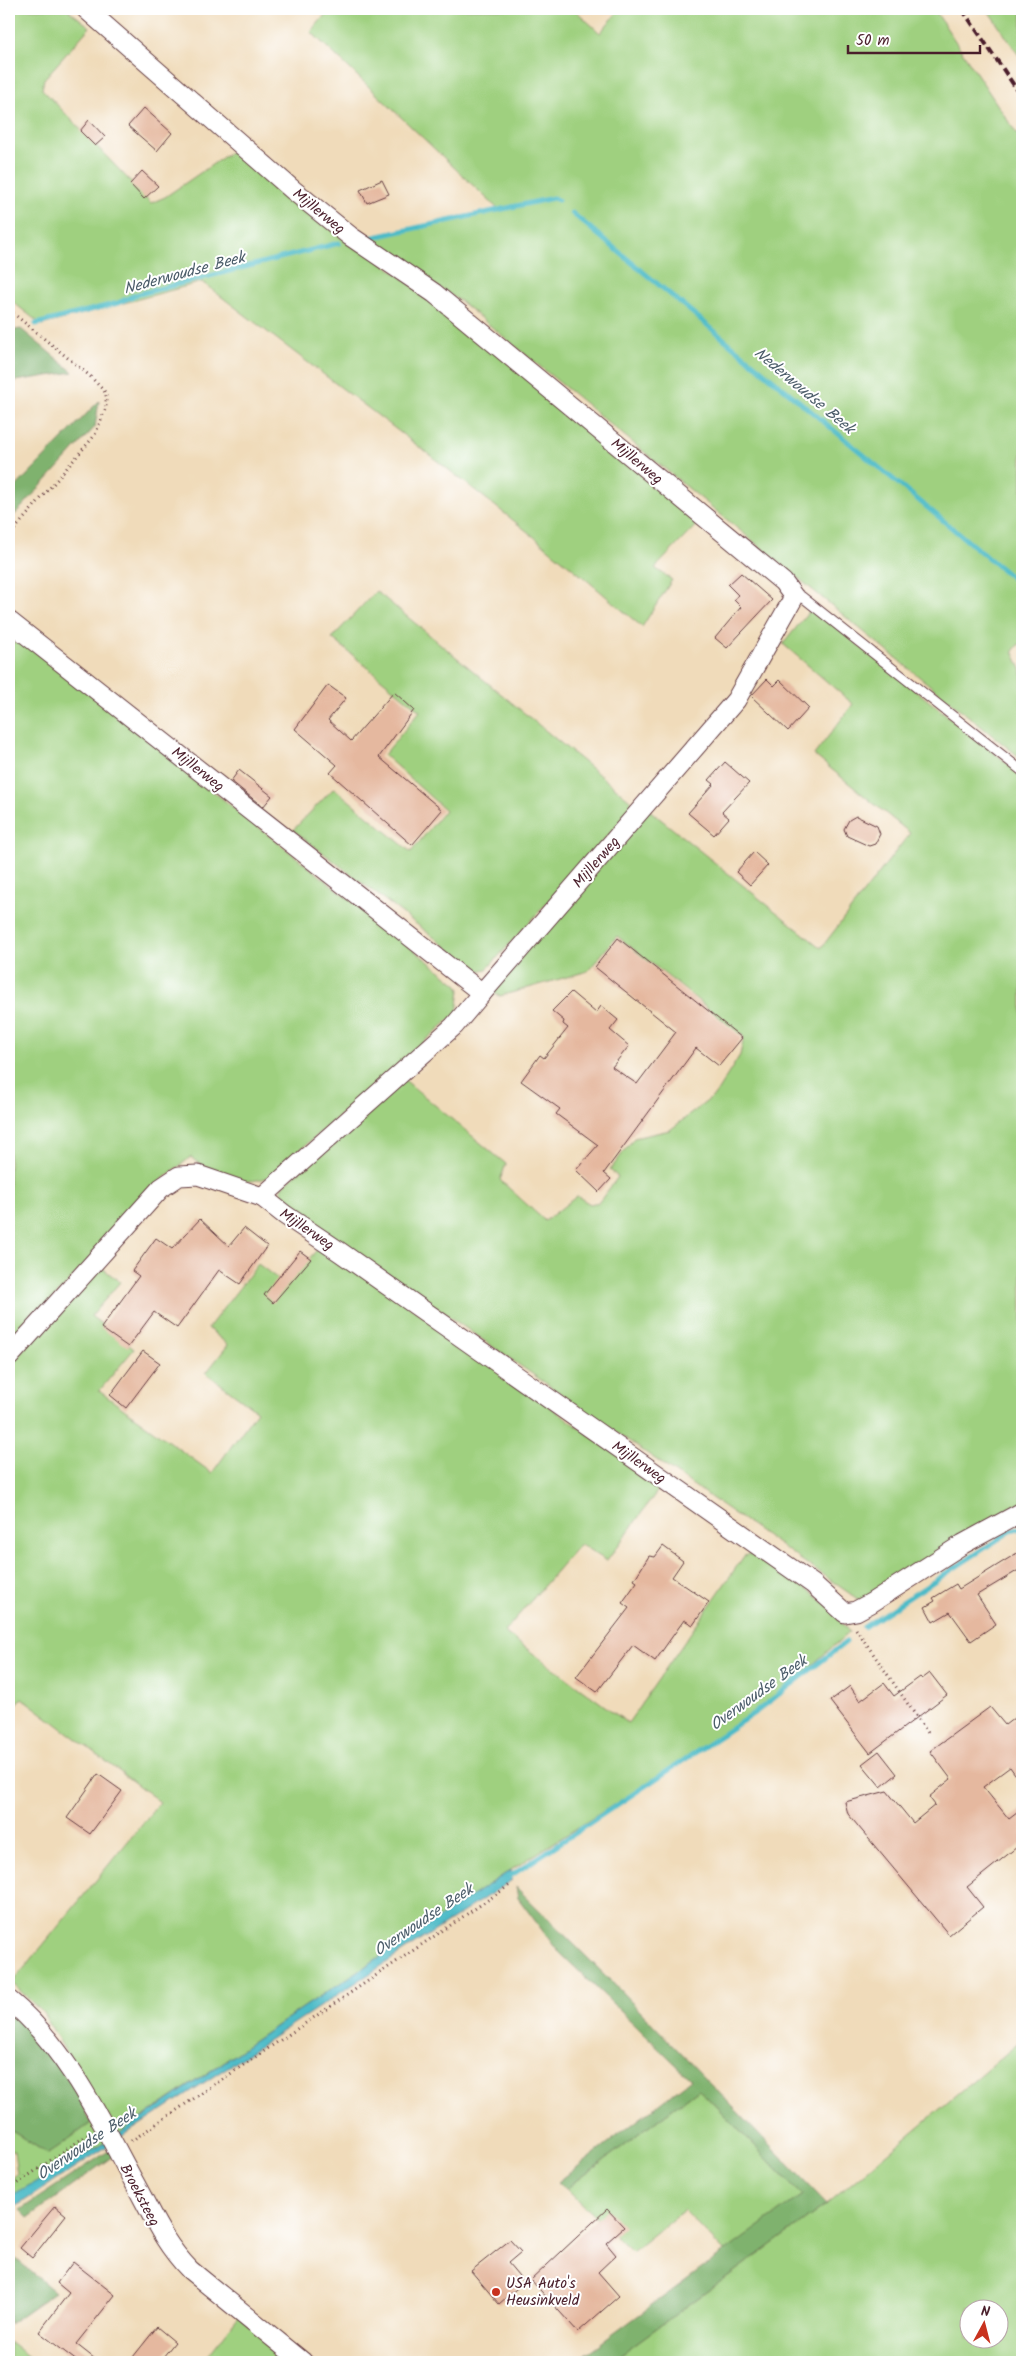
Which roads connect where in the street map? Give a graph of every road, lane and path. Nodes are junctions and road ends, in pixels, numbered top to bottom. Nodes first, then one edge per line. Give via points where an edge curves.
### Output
1 (86, 9) edge
2 (9, 310) edge
3 (9, 536) edge
4 (794, 597) junction
5 (9, 621) edge
6 (1022, 772) edge
7 (482, 993) junction
8 (262, 1197) junction
9 (9, 1357) edge
10 (1022, 1512) edge
11 (853, 1625) dead end
12 (928, 1733) dead end
13 (510, 1885) dead end
14 (9, 2000) edge
15 (109, 2139) junction
16 (9, 2189) edge
17 (304, 2362) edge

1 - 4 street, Mijllerweg via 293,190 350,236 434,293 776,576
2 - 3 path via 106,392 106,407 96,435
4 - 6 lane via 801,596
4 - 7 street, Mijllerweg via 736,700
5 - 7 street, Mijllerweg
7 - 8 street, Mijllerweg via 454,1026
8 - 9 street, Mijllerweg via 198,1175 179,1176 161,1188
8 - 10 street, Mijllerweg via 812,1584 845,1613 871,1603 963,1544
11 - 12 path
13 - 15 path
14 - 15 street, Broeksteeg via 48,2040 76,2080
15 - 16 path
15 - 17 street, Broeksteeg via 165,2242 175,2254 190,2270

